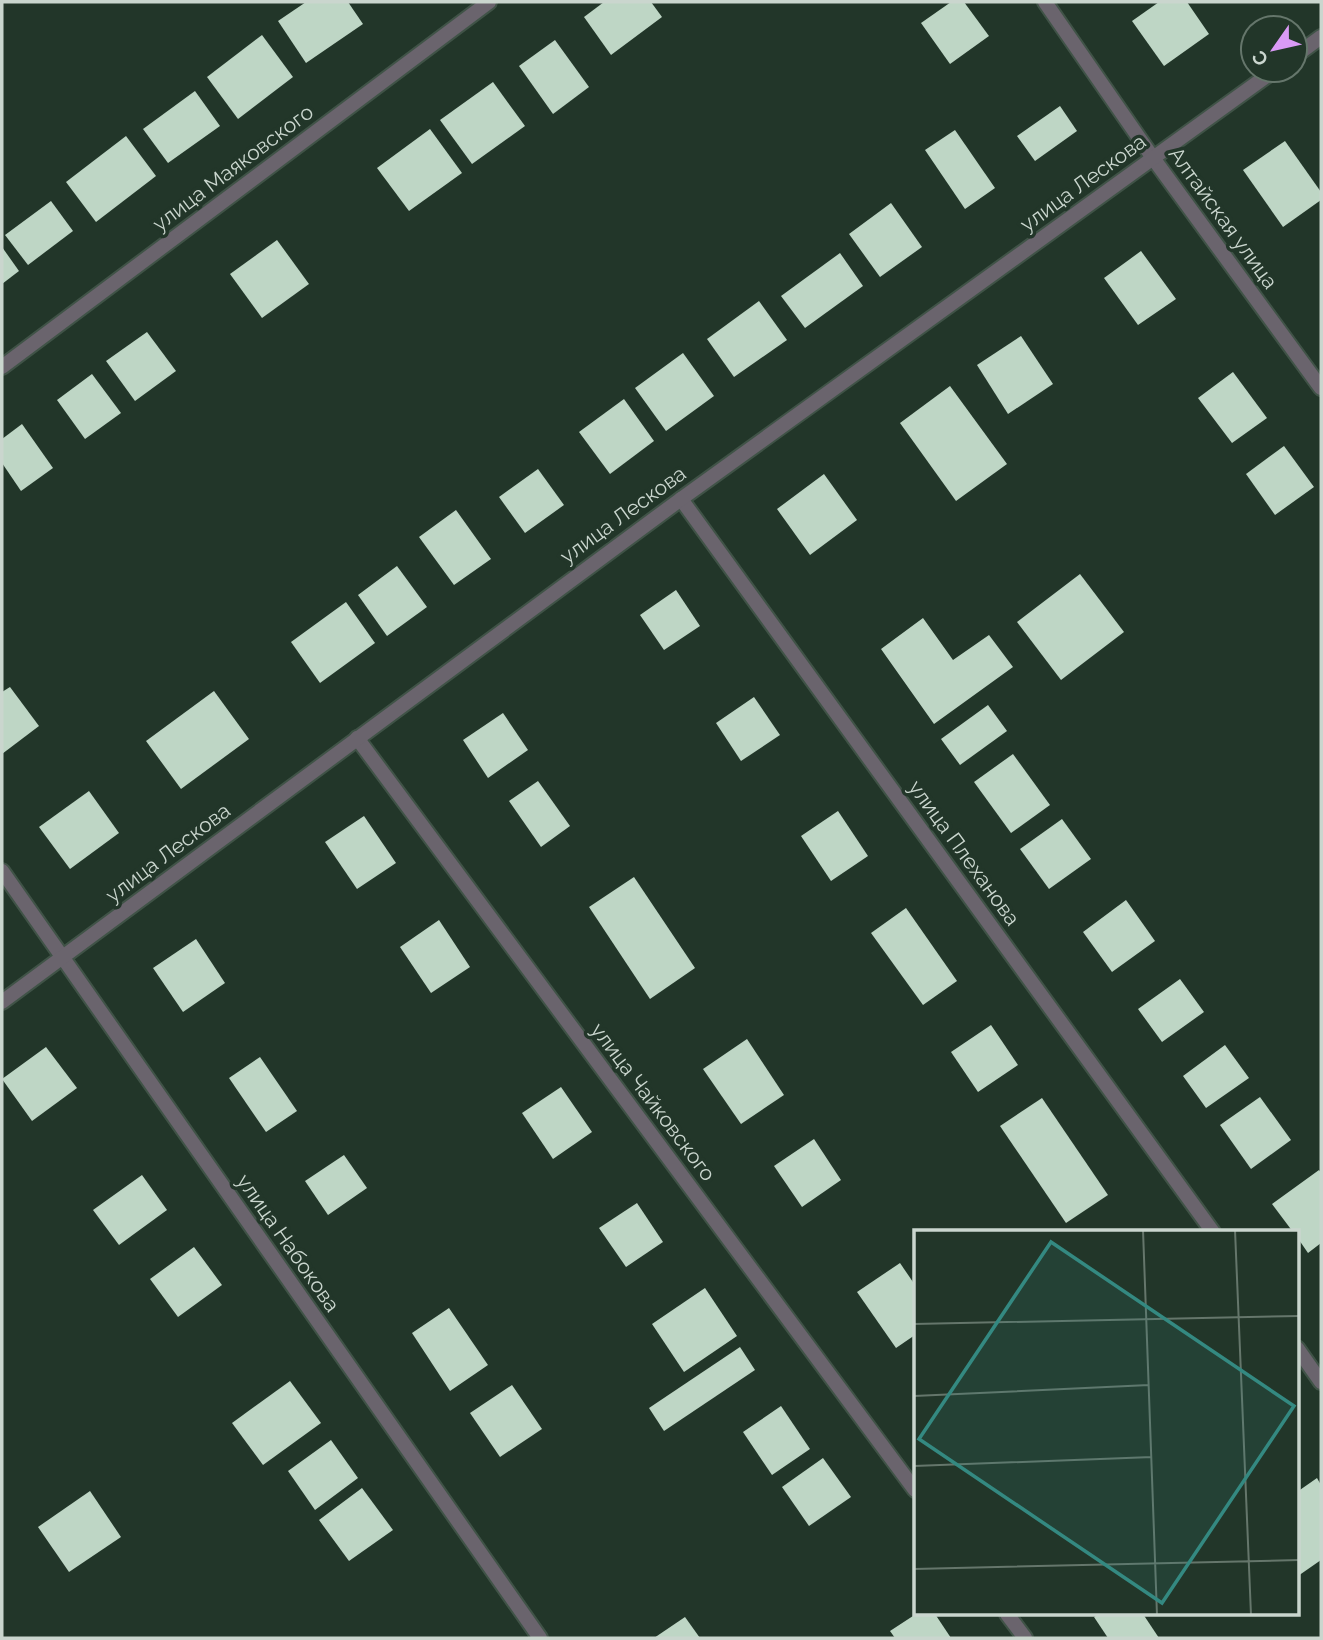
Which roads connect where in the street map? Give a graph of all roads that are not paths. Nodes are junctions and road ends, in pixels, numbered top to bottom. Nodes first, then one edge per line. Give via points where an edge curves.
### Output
1 (489, 2) edge
2 (1045, 2) edge
3 (1256, 84) edge
4 (1153, 158) junction
5 (2, 367) edge
6 (1321, 388) edge
7 (681, 499) junction
8 (356, 738) junction
9 (2, 871) edge
10 (62, 958) junction
11 (2, 1002) edge
12 (1212, 1230) edge
13 (1298, 1349) edge
14 (1321, 1382) edge
15 (914, 1489) edge
16 (1009, 1616) edge
17 (540, 1638) edge
18 (1026, 1638) edge

1 - 5 street, улица Маяковского
2 - 4 street, Алтайская улица
3 - 4 street, улица Лескова
4 - 6 street, Алтайская улица
4 - 7 street, улица Лескова
7 - 8 street, улица Лескова
7 - 12 street, улица Плеханова
8 - 10 street, улица Лескова
8 - 15 street, улица Чайковского
9 - 10 street, улица Набокова
10 - 11 street, улица Лескова
10 - 17 street, улица Набокова
13 - 14 street
16 - 18 street

